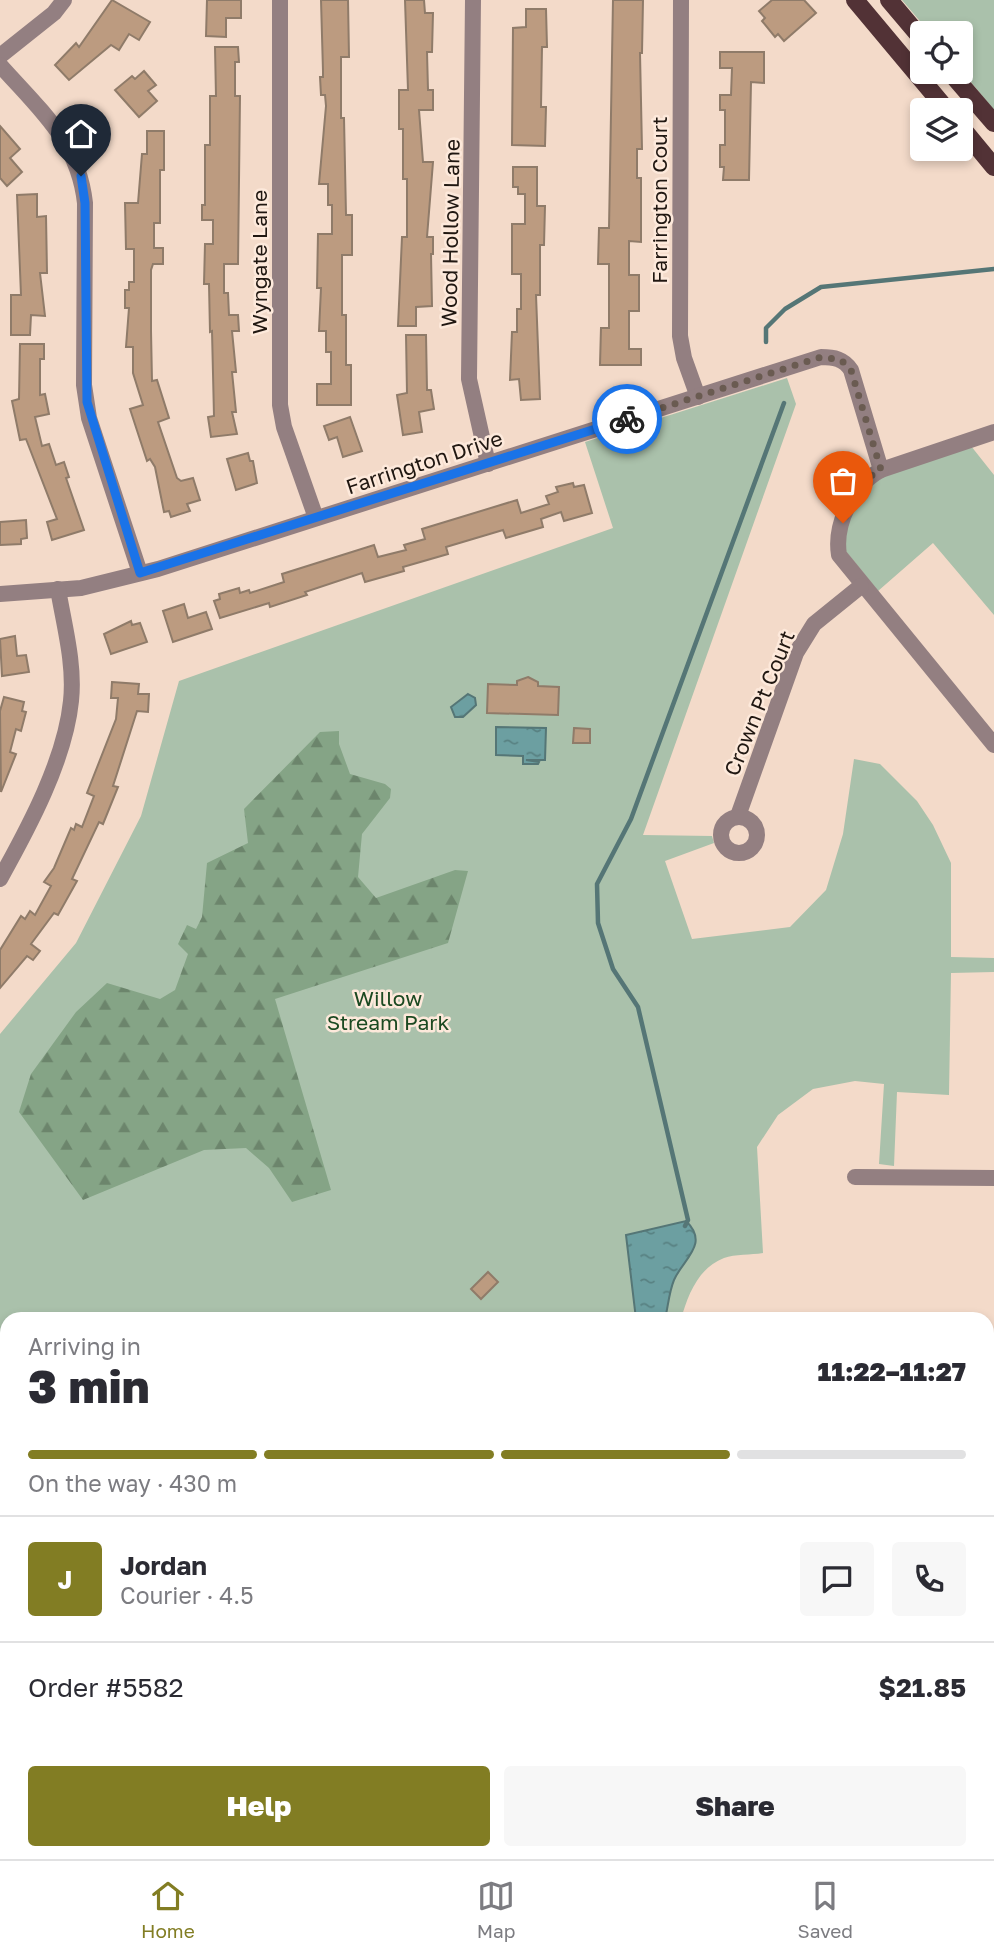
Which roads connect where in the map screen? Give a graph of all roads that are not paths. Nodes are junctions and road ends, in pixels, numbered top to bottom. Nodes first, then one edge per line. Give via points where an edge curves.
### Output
1 (64, 0) edge
2 (280, 0) edge
3 (473, 0) edge
4 (681, 0) edge
5 (855, 0) edge
6 (889, 0) edge
7 (910, 25) edge
8 (0, 56) edge
9 (0, 65) edge
10 (960, 84) edge
11 (937, 98) edge
12 (994, 123) edge
13 (973, 142) edge
14 (994, 167) edge
15 (698, 397) junction
16 (994, 432) edge
17 (488, 464) junction
18 (881, 470) junction
19 (316, 519) junction
20 (140, 573) junction
21 (861, 586) junction
22 (58, 589) junction
23 (0, 594) edge
24 (994, 745) edge
25 (737, 816) dead end
26 (0, 879) edge
27 (855, 1177) dead end
28 (994, 1178) edge

1 - 8 street
2 - 19 street, Wyngate Lane via 280,405
3 - 17 street, Wood Hollow Lane via 469,379
4 - 15 street, Farrington Court via 680,336
5 - 11 main road
6 - 7 main road
9 - 20 street via 64,137 81,176 89,418
10 - 12 main road
13 - 14 main road
15 - 17 street, Farrington Drive
15 - 18 street, Farrington Drive via 821,357 841,360 851,370
16 - 18 street
17 - 19 street, Farrington Drive
18 - 21 street via 864,479 854,494 837,540 839,555
19 - 20 street, Farrington Drive
20 - 22 street, Farrington Drive
21 - 24 street
21 - 25 street, Crown Pt Court via 814,624 796,653
22 - 23 street, Farrington Drive
22 - 26 street via 71,669 65,734 33,818
27 - 28 street

